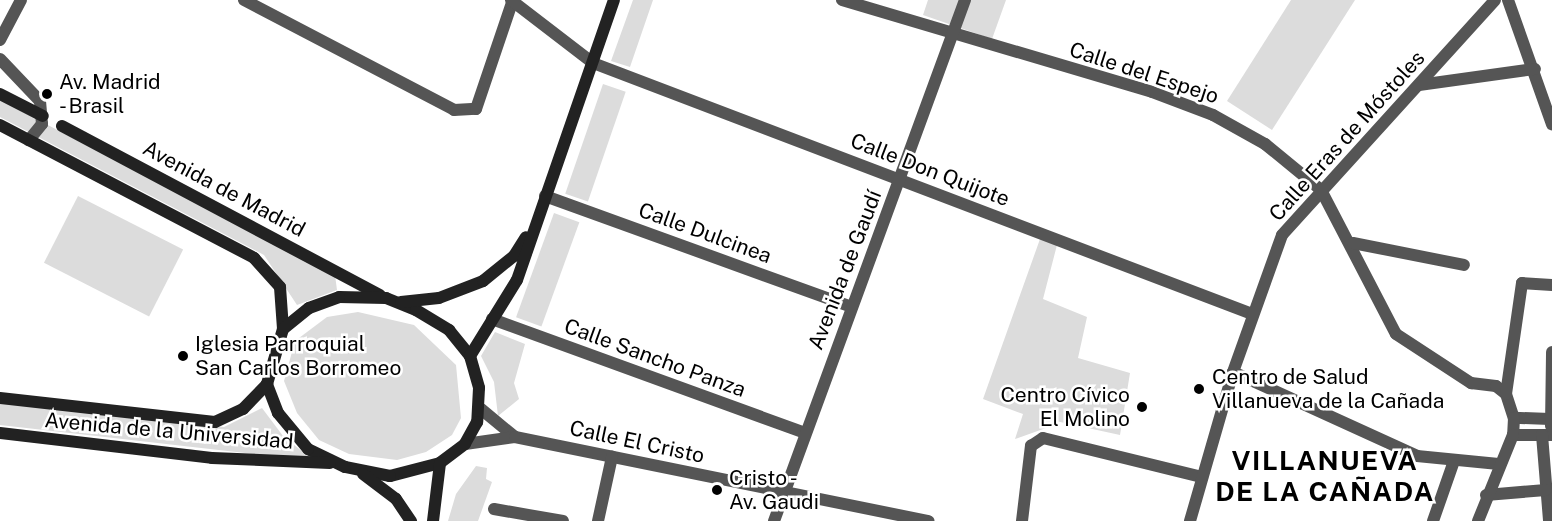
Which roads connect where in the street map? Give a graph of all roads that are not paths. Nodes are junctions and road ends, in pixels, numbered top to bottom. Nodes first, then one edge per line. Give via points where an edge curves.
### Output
1 (21, 0) edge
2 (244, 0) edge
3 (512, 0) edge
4 (614, 0) edge
5 (842, 0) edge
6 (965, 0) edge
7 (1495, 0) edge
8 (1508, 0) edge
9 (953, 36) junction
10 (0, 40) edge
11 (0, 59) edge
12 (593, 63) junction
13 (1535, 69) junction
14 (1419, 85) junction
15 (0, 94) edge
16 (43, 116) junction
17 (1552, 124) edge
18 (0, 125) edge
19 (29, 140) junction
20 (901, 178) junction
21 (1321, 190) junction
22 (545, 196) junction
23 (536, 221) junction
24 (1353, 243) junction
25 (1464, 265) dead end
26 (1552, 285) edge
27 (386, 298) junction
28 (399, 302) junction
29 (852, 307) junction
30 (1252, 314) junction
31 (492, 319) junction
32 (283, 329) junction
33 (1552, 352) edge
34 (470, 356) junction
35 (1233, 372) junction
36 (267, 384) junction
37 (1506, 394) junction
38 (0, 398) edge
39 (481, 409) junction
40 (1514, 418) junction
41 (1550, 419) junction
42 (0, 433) edge
43 (805, 433) junction
44 (1549, 434) edge
45 (1513, 435) junction
46 (515, 437) junction
47 (465, 444) junction
48 (612, 457) junction
49 (1455, 461) junction
50 (440, 463) junction
51 (334, 464) junction
52 (1499, 464) junction
53 (359, 471) junction
54 (1202, 477) junction
55 (785, 492) junction
56 (1486, 495) junction
57 (1548, 496) edge
58 (494, 509) dead end
59 (411, 521) edge
60 (433, 521) edge
61 (563, 521) edge
62 (598, 521) edge
63 (774, 521) edge
64 (929, 521) edge
65 (1022, 521) edge
66 (1190, 521) edge
67 (1433, 521) edge
68 (1478, 521) edge
69 (1549, 521) edge

1 - 10 street
2 - 3 street via 454,110 476,109
3 - 12 street, Calle Don Quijote
4 - 12 street
5 - 9 street, Calle del Espejo
6 - 9 street, Avenida de Gaudí
7 - 14 street, Calle Eras de Móstoles
8 - 13 street
9 - 20 street, Avenida de Gaudí
9 - 21 street, Calle del Espejo via 1213,115 1265,144
11 - 16 street via 40,101
12 - 20 street, Calle Don Quijote
12 - 22 street
13 - 14 street
13 - 17 street
14 - 21 street, Calle Eras de Móstoles
15 - 16 street, Avenida de Madrid
16 - 19 street via 41,129
16 - 27 street, Avenida de Madrid
18 - 19 street
19 - 32 street via 254,258 280,287
20 - 29 street, Avenida de Gaudí
20 - 30 street, Calle Don Quijote
21 - 24 street, Calle del Espejo
21 - 30 street, Calle Eras de Móstoles via 1282,235
22 - 23 street
22 - 29 street, Calle Dulcinea
23 - 28 street via 514,255 483,281 439,298
23 - 31 street via 517,280
24 - 25 street
24 - 37 street, Calle del Espejo via 1396,334 1471,383 1496,386
26 - 37 street via 1522,283
27 - 28 street
27 - 32 street via 339,297 309,308
28 - 34 street via 434,318
29 - 43 street, Avenida de Gaudí
30 - 35 street, Calle Eras de Móstoles
31 - 34 street
31 - 43 street, Calle Sancho Panza
32 - 36 street
33 - 41 street
34 - 39 street
35 - 49 street via 1417,456
35 - 54 street, Calle Eras de Móstoles
36 - 38 street, Avenida de la Universidad via 243,409 215,422
36 - 51 street via 292,433
37 - 40 street
39 - 46 street, Calle El Cristo
39 - 47 street
40 - 41 street
40 - 45 street
41 - 44 street
42 - 51 street, Avenida de la Universidad via 212,458
43 - 55 street, Avenida de Gaudí
44 - 45 street
44 - 57 street
45 - 52 street
46 - 47 street, Calle El Cristo
46 - 48 street, Calle El Cristo
47 - 50 street
48 - 55 street, Calle El Cristo
48 - 62 street
49 - 52 street
49 - 67 street
50 - 53 street via 390,476
50 - 60 street
51 - 53 street
52 - 56 street
53 - 59 street via 396,499
54 - 65 street via 1043,438 1031,446
54 - 66 street, Calle Eras de Móstoles
55 - 63 street, Avenida de Gaudí
55 - 64 street, Calle El Cristo
56 - 57 street
56 - 68 street
57 - 69 street
58 - 61 street

